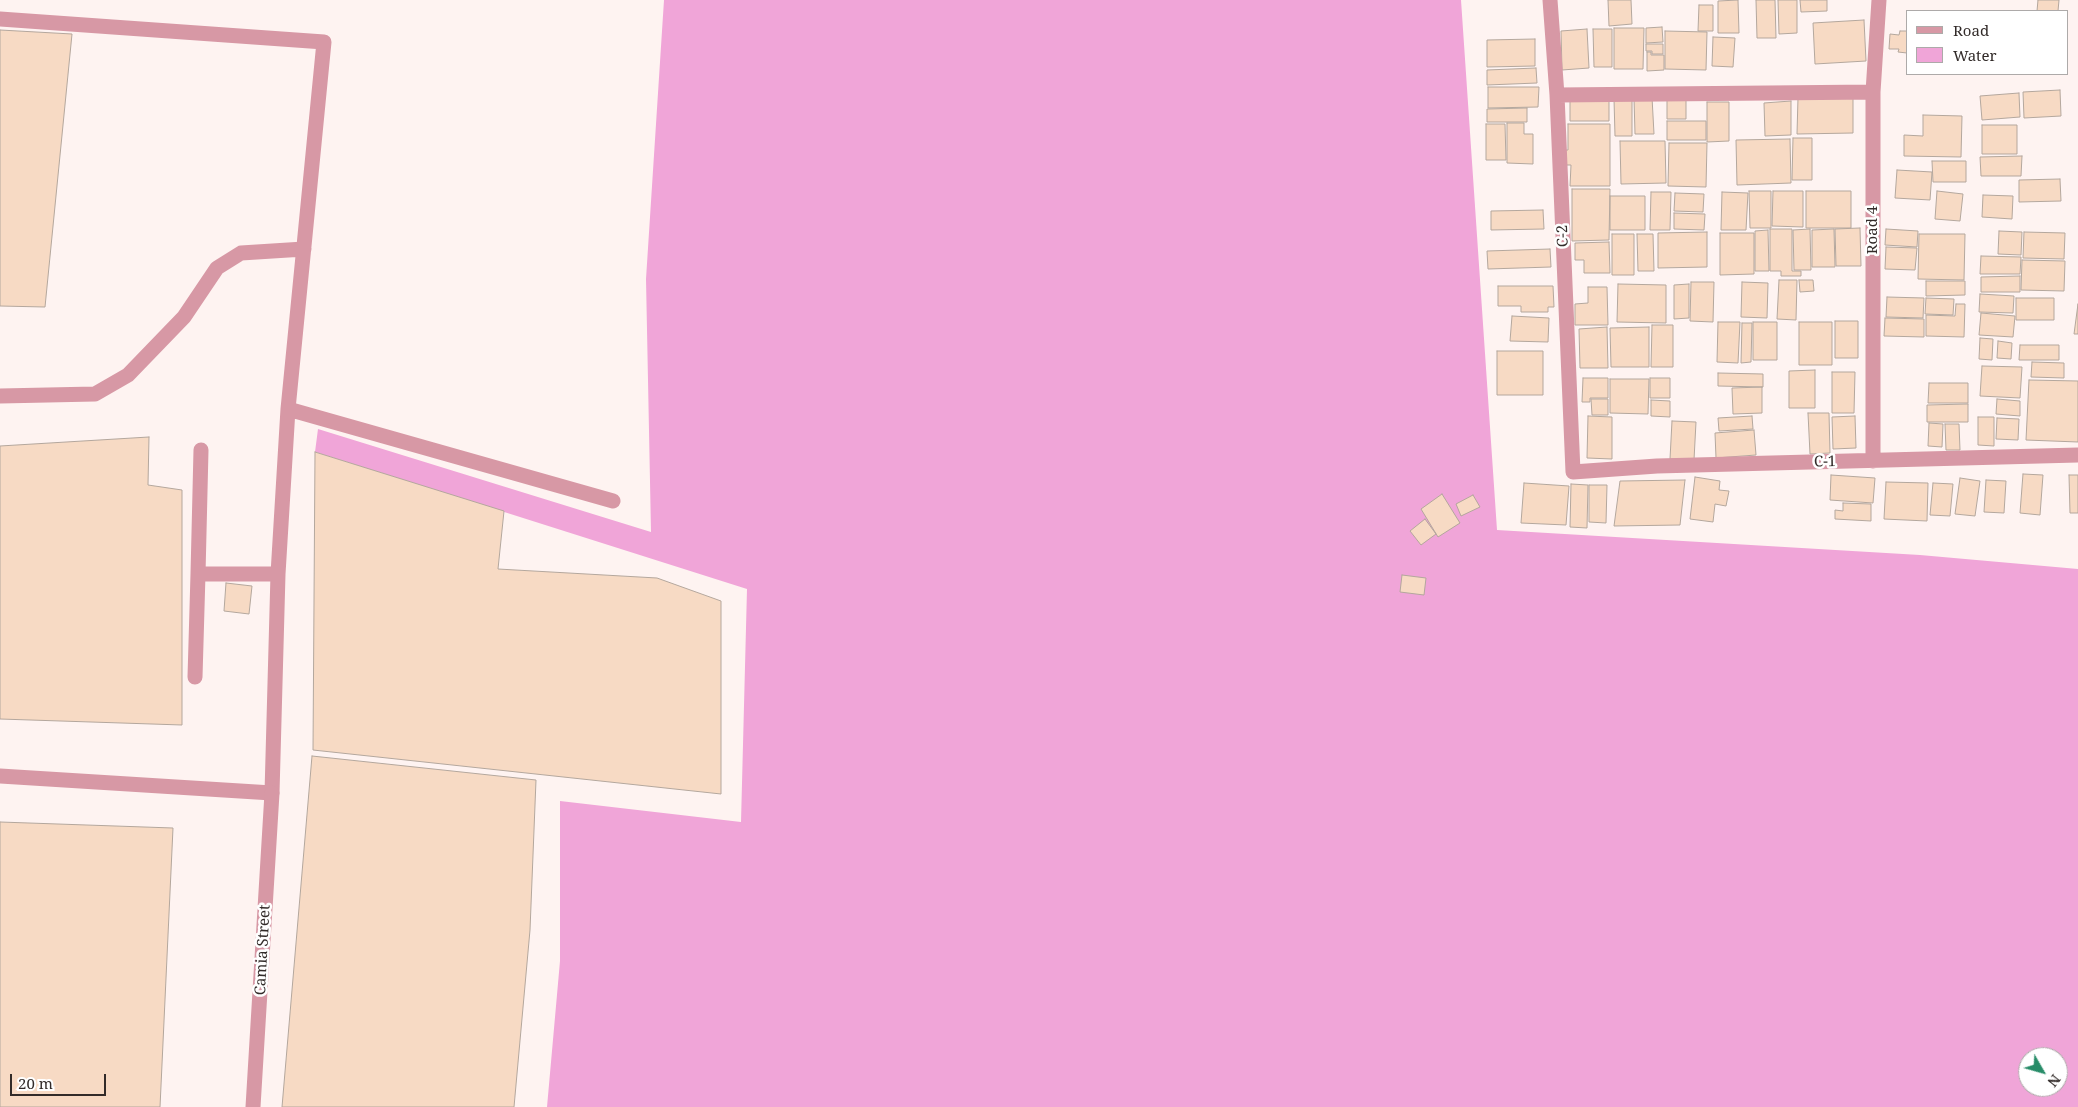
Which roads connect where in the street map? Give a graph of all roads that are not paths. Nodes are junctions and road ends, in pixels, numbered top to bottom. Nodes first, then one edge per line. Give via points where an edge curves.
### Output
1 (1550, 0) edge
2 (1879, 0) edge
3 (0, 19) edge
4 (1873, 92) junction
5 (1557, 95) junction
6 (304, 249) junction
7 (0, 396) edge
8 (288, 409) junction
9 (201, 450) dead end
10 (2078, 455) edge
11 (1873, 461) junction
12 (1573, 472) joint
13 (613, 500) dead end
14 (198, 574) junction
15 (278, 574) junction
16 (195, 677) dead end
17 (0, 776) edge
18 (272, 793) junction
19 (254, 1107) edge

1 - 5 street, C-2
2 - 4 street, Road 4
3 - 6 street, Camia Street via 324,42
4 - 5 street
4 - 11 street, Road 4
5 - 12 street, C-2
6 - 7 street via 241,253 217,268 184,317 128,375 95,394
6 - 8 street, Camia Street
8 - 13 street
8 - 15 street, Camia Street
9 - 14 street
10 - 11 street, C-1
11 - 12 street, C-1 via 1657,466
14 - 15 street
14 - 16 street
15 - 18 street, Camia Street
17 - 18 street
18 - 19 street, Camia Street

